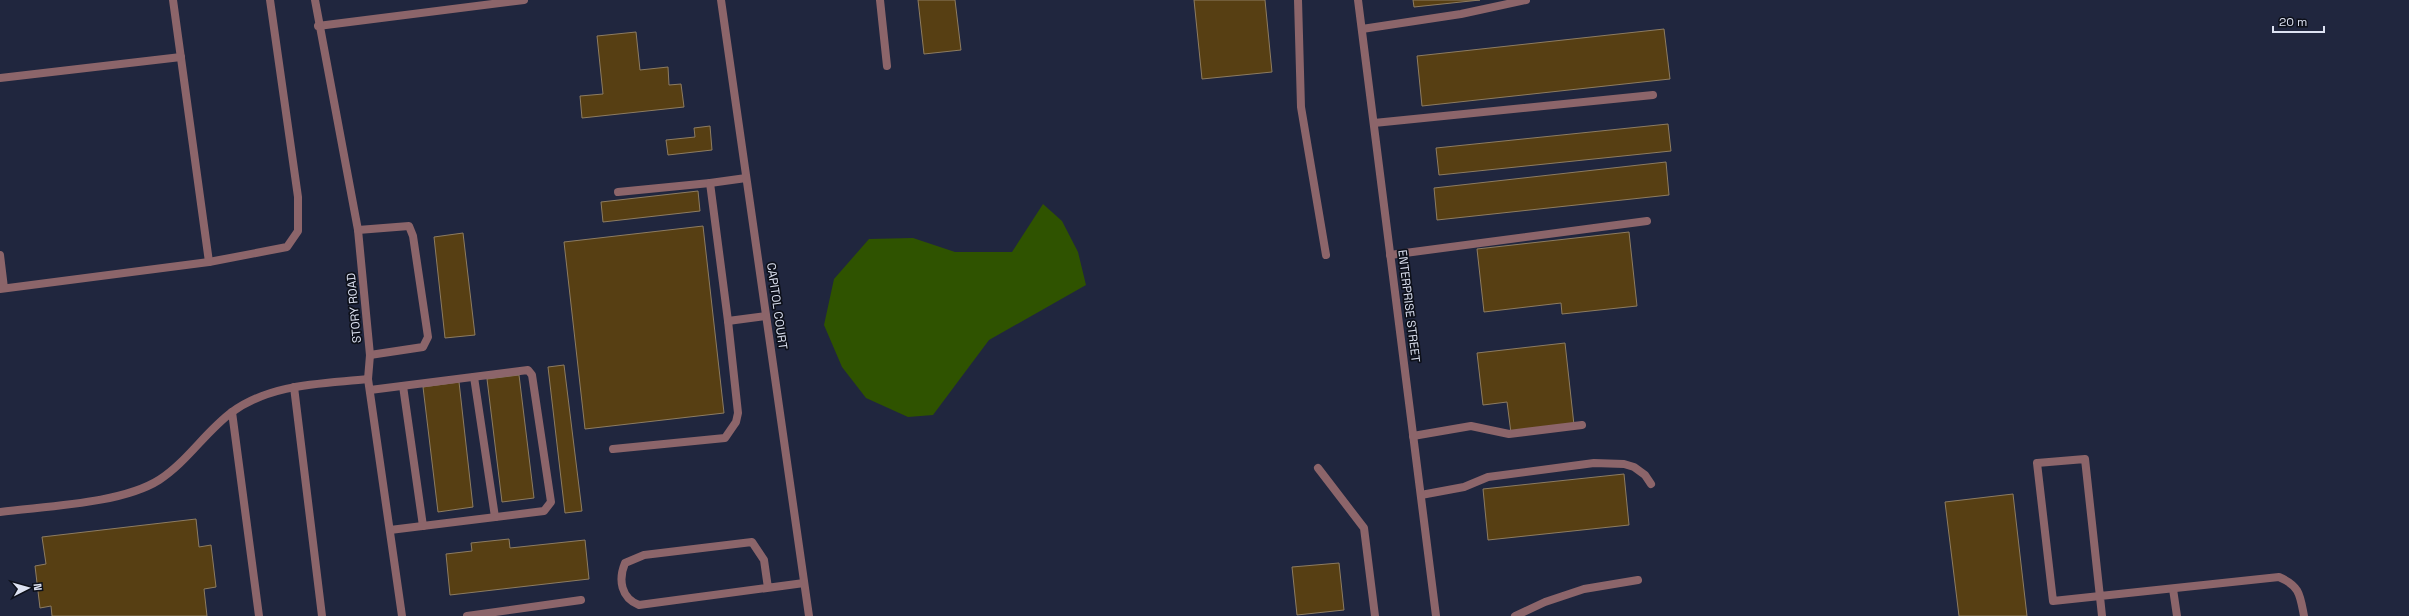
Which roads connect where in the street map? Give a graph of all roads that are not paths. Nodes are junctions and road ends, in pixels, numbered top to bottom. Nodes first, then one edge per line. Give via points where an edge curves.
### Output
1 (173, 0) edge
2 (270, 0) edge
3 (315, 0) edge
4 (524, 0) edge
5 (721, 0) edge
6 (880, 0) edge
7 (1298, 0) edge
8 (1358, 0) edge
9 (1526, 0) edge
10 (318, 26) junction
11 (1362, 29) junction
12 (181, 57) junction
13 (887, 66) dead end
14 (0, 78) edge
15 (1653, 95) dead end
16 (1374, 123) junction
17 (746, 178) junction
18 (710, 183) junction
19 (618, 192) dead end
20 (1647, 221) dead end
21 (358, 230) junction
22 (0, 255) edge
23 (1326, 255) dead end
24 (1390, 255) junction
25 (209, 262) junction
26 (2, 288) edge
27 (766, 316) junction
28 (728, 321) junction
29 (370, 355) junction
30 (474, 377) junction
31 (368, 379) junction
32 (294, 386) junction
33 (403, 386) junction
34 (370, 390) junction
35 (232, 412) junction
36 (1582, 425) dead end
37 (1413, 436) junction
38 (613, 449) dead end
39 (1318, 468) dead end
40 (1651, 484) dead end
41 (1421, 495) junction
42 (0, 512) edge
43 (495, 517) junction
44 (423, 526) junction
45 (390, 530) junction
46 (1638, 580) dead end
47 (804, 583) junction
48 (768, 588) junction
49 (2173, 589) junction
50 (2100, 597) junction
51 (581, 600) dead end
52 (259, 616) edge
53 (322, 616) edge
54 (402, 616) edge
55 (467, 616) edge
56 (809, 616) edge
57 (1375, 616) edge
58 (1436, 616) edge
59 (1514, 616) edge
60 (2102, 616) edge
61 (2177, 616) edge
62 (2304, 616) edge

1 - 12 street
2 - 25 street via 298,197 298,231 287,247
3 - 10 street, STORY ROAD
4 - 10 street
5 - 17 street, CAPITOL COURT
6 - 13 street
7 - 23 street via 1301,107
8 - 11 street, ENTERPRISE STREET
9 - 11 street via 1461,14
10 - 21 street, STORY ROAD
11 - 16 street, ENTERPRISE STREET
12 - 14 street
12 - 25 street
15 - 16 street
16 - 24 street, ENTERPRISE STREET
17 - 18 street
17 - 27 street, CAPITOL COURT
18 - 19 street
18 - 28 street
20 - 24 street
21 - 29 street, STORY ROAD
21 - 29 street via 409,226 413,236 428,338 423,347
22 - 26 street
24 - 37 street, ENTERPRISE STREET
25 - 26 street
27 - 28 street
27 - 47 street, CAPITOL COURT
28 - 38 street via 738,413 736,422 725,438
29 - 31 street, STORY ROAD
30 - 33 street
30 - 43 street
30 - 43 street via 528,370 532,375 552,502 544,511
31 - 32 street
31 - 34 street, STORY ROAD
32 - 35 street via 270,392
32 - 53 street
33 - 34 street
33 - 44 street
34 - 45 street, STORY ROAD
35 - 42 street via 160,480 137,490 101,499
35 - 52 street
36 - 37 street via 1509,434 1471,426
37 - 41 street, ENTERPRISE STREET
39 - 57 street via 1364,528
40 - 41 street via 1645,475 1634,467 1594,463 1488,478 1464,487
41 - 58 street, ENTERPRISE STREET
43 - 44 street
44 - 45 street
45 - 54 street, STORY ROAD
46 - 59 street via 1584,589
47 - 48 street
47 - 56 street, CAPITOL COURT
48 - 48 street via 639,605 629,601 622,591 622,570 625,563 644,555 752,542 764,560
49 - 50 street
49 - 61 street
49 - 62 street via 2279,577 2292,583 2299,592
50 - 50 street via 2052,601 2037,463 2085,459
50 - 60 street
51 - 55 street

